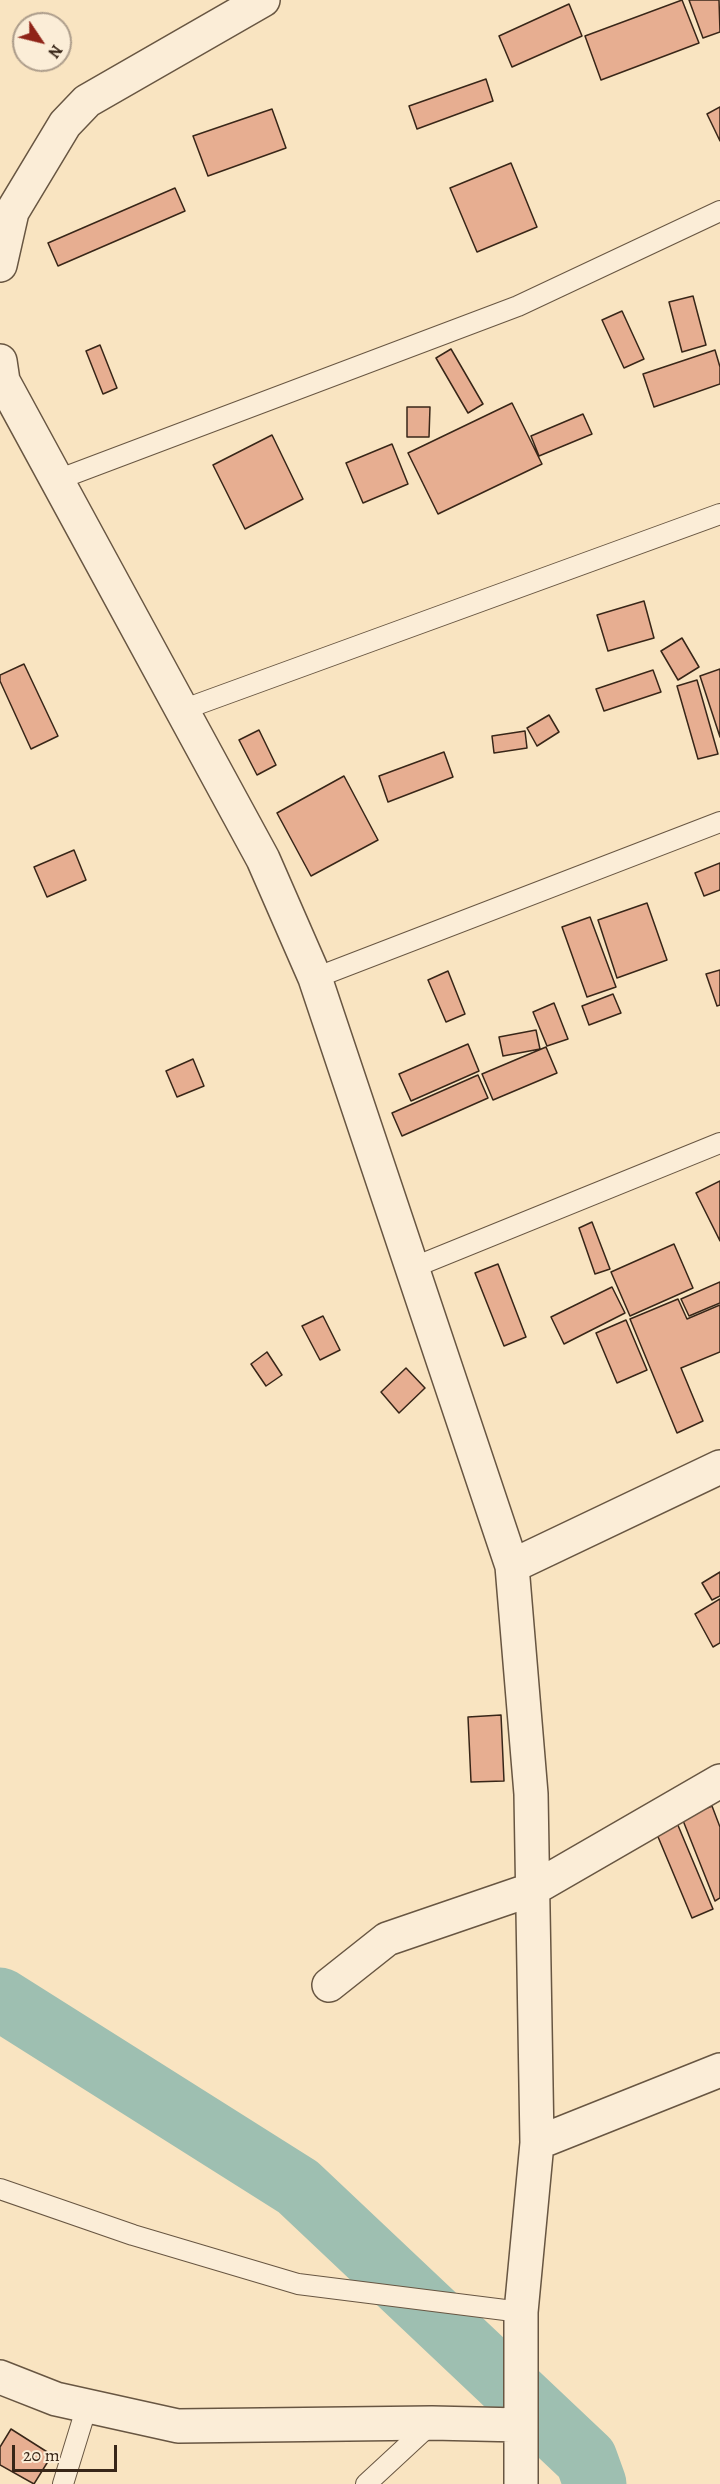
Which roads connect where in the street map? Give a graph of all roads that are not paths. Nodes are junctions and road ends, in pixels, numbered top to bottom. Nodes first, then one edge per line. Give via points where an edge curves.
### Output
1 (255, 2) edge
2 (6, 200) edge
3 (720, 211) edge
4 (0, 265) edge
5 (0, 361) edge
6 (57, 480) junction
7 (720, 513) edge
8 (182, 710) junction
9 (720, 822) edge
10 (315, 978) junction
11 (720, 1143) edge
12 (412, 1268) junction
13 (720, 1467) edge
14 (512, 1566) junction
15 (720, 1781) edge
16 (533, 1889) junction
17 (329, 1985) dead end
18 (720, 2070) edge
19 (537, 2143) junction
20 (4, 2193) edge
21 (521, 2312) junction
22 (0, 2377) edge
23 (87, 2406) junction
24 (432, 2423) junction
25 (521, 2425) junction
26 (63, 2484) edge
27 (366, 2484) edge
28 (521, 2484) edge

1 - 2 street via 87,101
2 - 4 street
3 - 6 lane via 518,306
5 - 6 street via 3,381
6 - 8 street
7 - 8 lane
8 - 10 street via 263,859
9 - 10 lane
10 - 12 street
11 - 12 lane
12 - 14 street
13 - 14 street
14 - 16 street via 531,1794
15 - 16 street
16 - 17 street via 387,1939
16 - 19 street
18 - 19 street
19 - 21 street
20 - 21 lane via 298,2284
21 - 25 street
22 - 23 street via 56,2399
23 - 24 street via 178,2426
23 - 26 lane
24 - 25 street
24 - 27 lane
25 - 28 street

